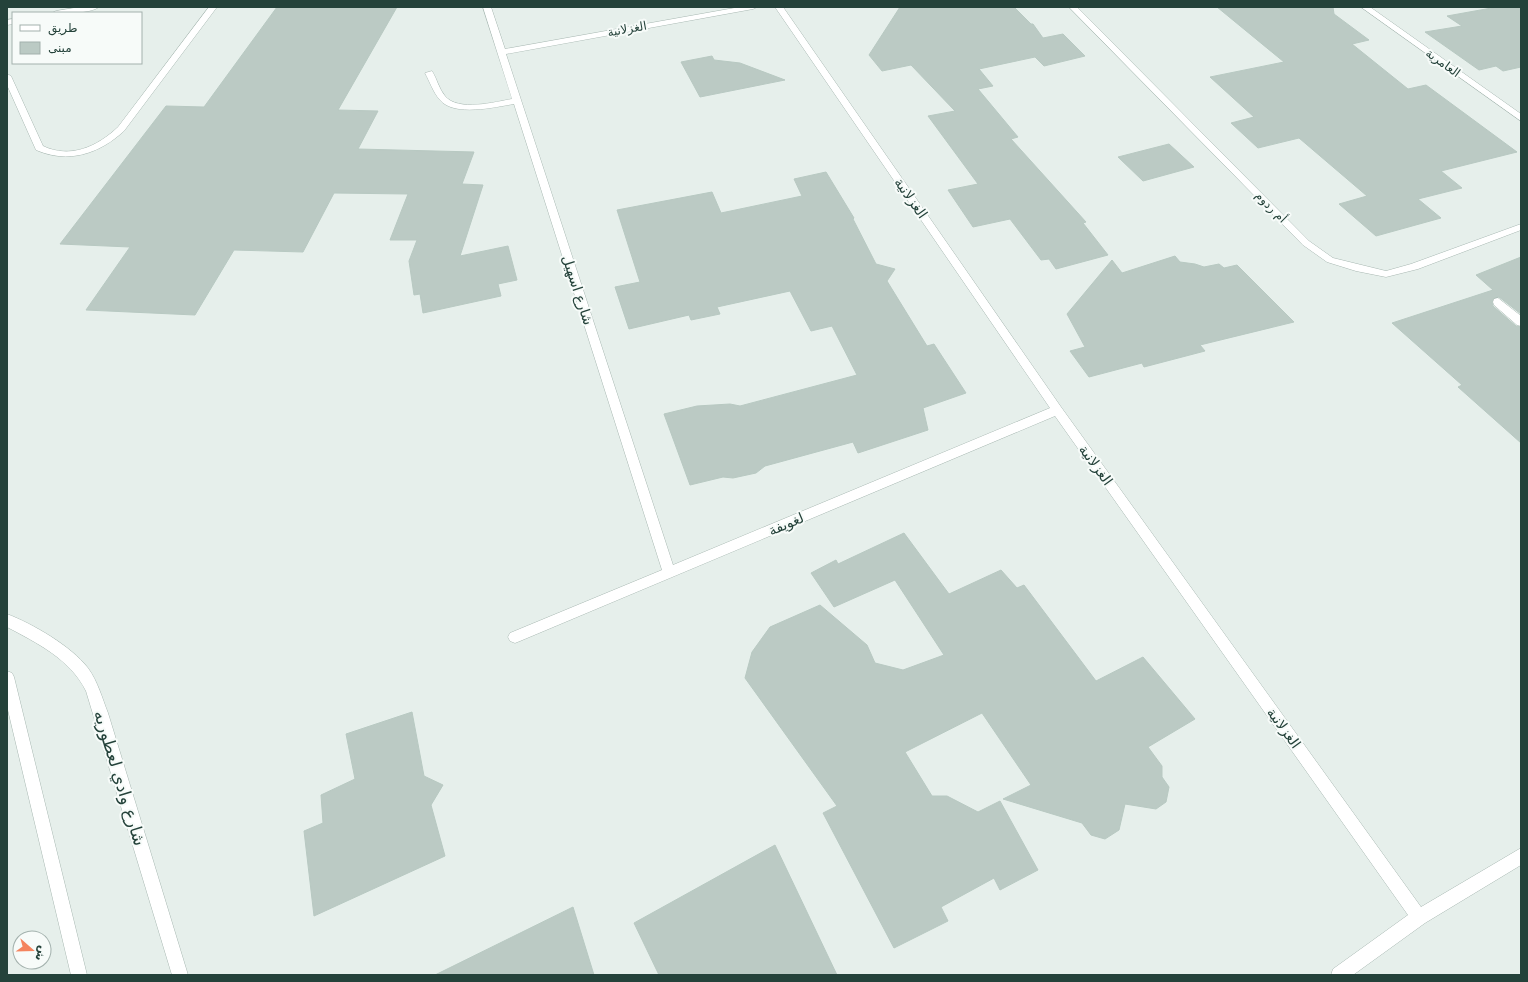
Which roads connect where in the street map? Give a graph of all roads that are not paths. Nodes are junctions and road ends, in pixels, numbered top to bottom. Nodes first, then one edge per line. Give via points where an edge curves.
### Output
1 (95, 7) edge
2 (214, 7) edge
3 (487, 7) edge
4 (753, 7) edge
5 (779, 7) edge
6 (1074, 7) edge
7 (1365, 7) edge
8 (62, 12) edge
9 (502, 52) junction
10 (429, 73) dead end
11 (8, 80) edge
12 (518, 101) junction
13 (1521, 118) edge
14 (1521, 227) edge
15 (1498, 302) dead end
16 (1521, 322) edge
17 (1056, 410) junction
18 (669, 573) junction
19 (7, 620) edge
20 (515, 637) dead end
21 (7, 677) edge
22 (1521, 856) edge
23 (1420, 917) junction
24 (79, 975) edge
25 (180, 975) edge
26 (1339, 975) edge

1 - 8 street
2 - 11 street via 121,129 114,137 89,150 59,154 39,148
3 - 9 street, شارع اسهيل
4 - 9 street, الغزلانية
5 - 17 street, الغزلانية
6 - 14 street, أم ردوم via 1306,242 1330,260 1386,274 1414,267
7 - 13 street, العامرية
9 - 12 street, شارع اسهيل
10 - 12 street via 444,100 455,106 470,107
12 - 18 street, شارع اسهيل
15 - 16 street
17 - 18 street, لغويفة
17 - 23 street, الغزلانية
18 - 20 street, لغويفة
19 - 25 street, شارع وادي لعطوريه via 50,644 75,664 90,683
21 - 24 street
22 - 23 street
23 - 26 street

